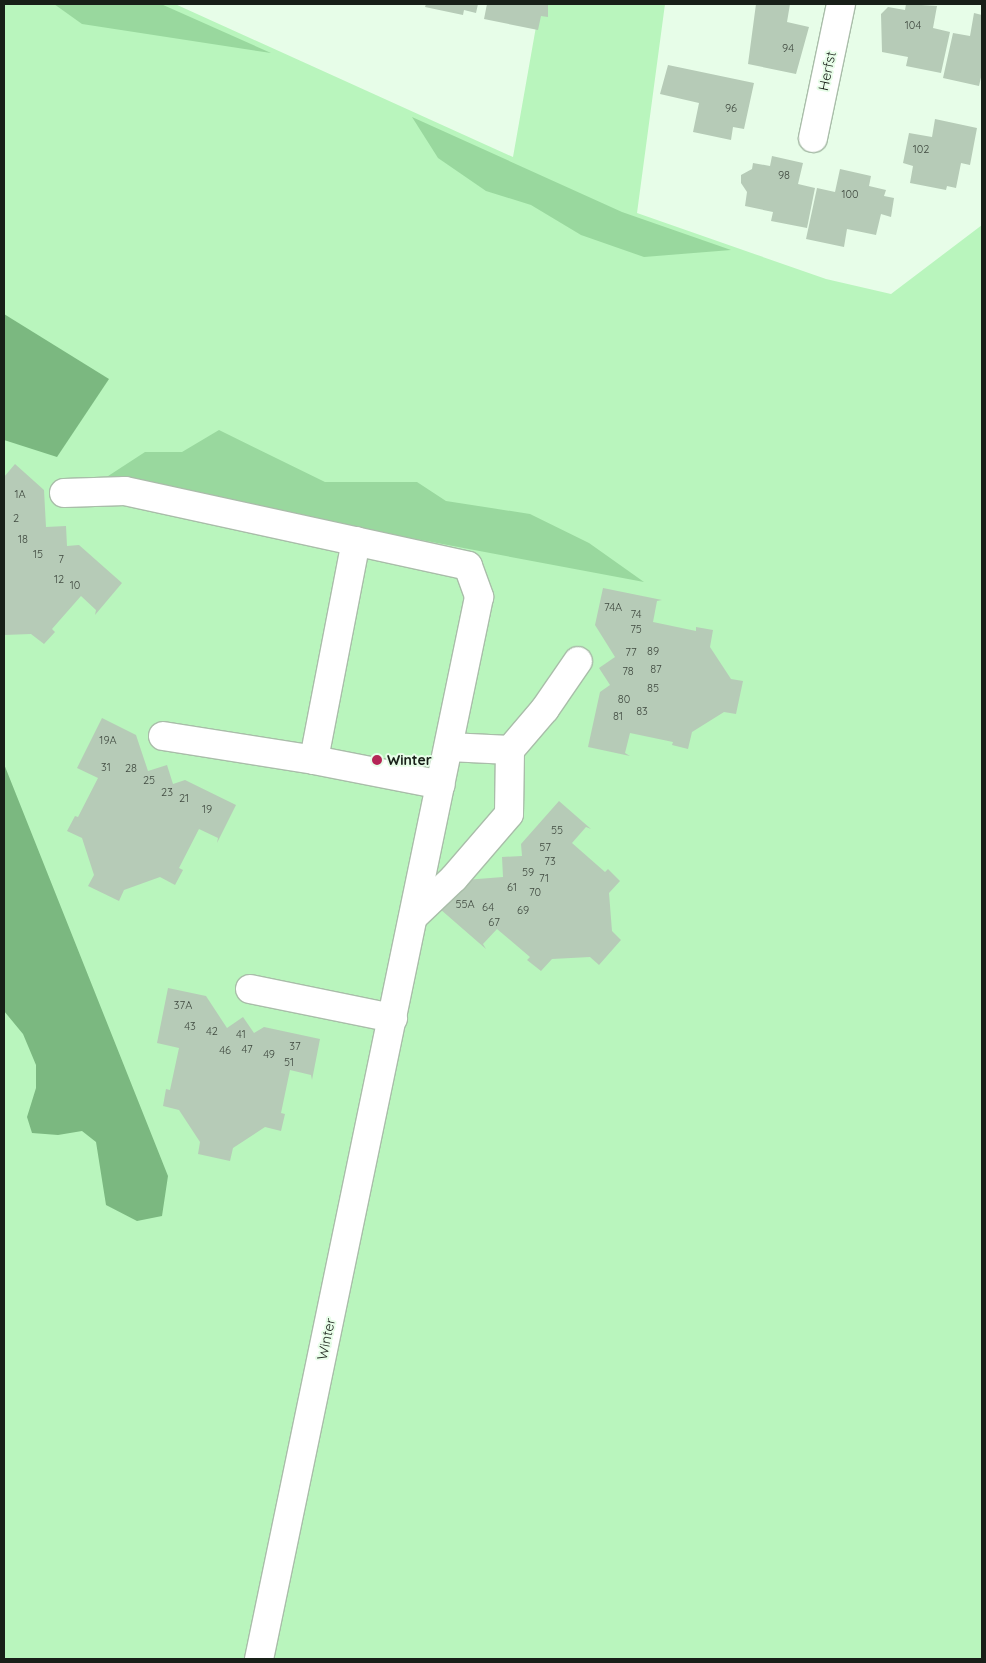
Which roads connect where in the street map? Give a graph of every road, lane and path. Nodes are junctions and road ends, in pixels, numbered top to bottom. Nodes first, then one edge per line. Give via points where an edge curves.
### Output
1 (842, 4) edge
2 (814, 138) dead end
3 (64, 493) dead end
4 (356, 541) junction
5 (578, 661) dead end
6 (163, 736) dead end
7 (449, 747) junction
8 (510, 750) junction
9 (314, 760) junction
10 (441, 785) junction
11 (414, 916) junction
12 (250, 989) dead end
13 (392, 1018) junction
14 (259, 1659) edge

1 - 2 street, Herfst
3 - 4 street, Winter via 125,491
4 - 7 street, Winter via 468,566 479,597
4 - 9 street
5 - 8 street via 545,709
6 - 9 street
7 - 8 street
7 - 10 street, Winter
8 - 11 street via 509,814 454,878
9 - 10 street
10 - 11 street, Winter
11 - 13 street, Winter
12 - 13 street
13 - 14 street, Winter

